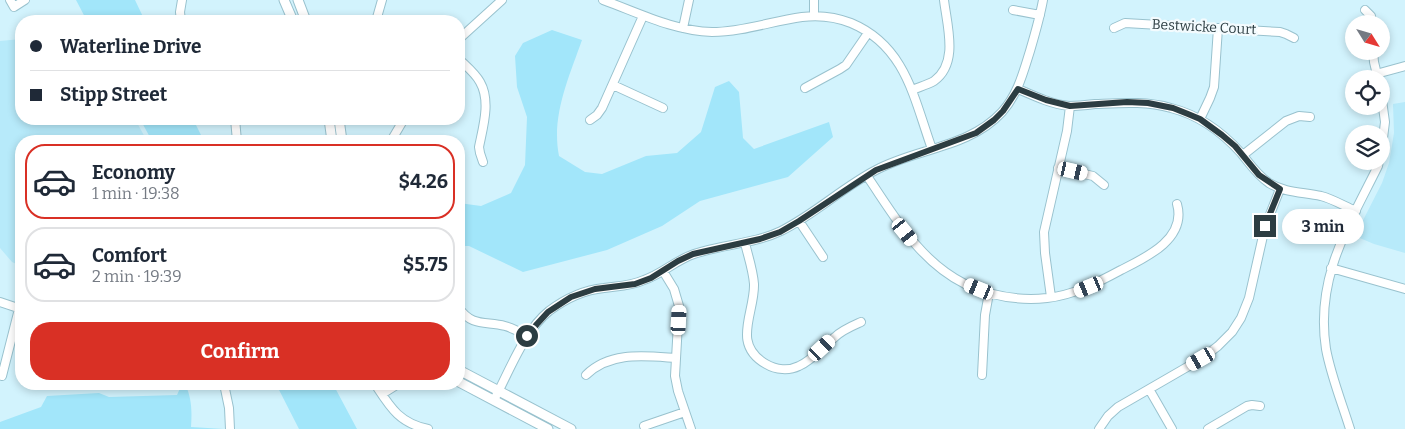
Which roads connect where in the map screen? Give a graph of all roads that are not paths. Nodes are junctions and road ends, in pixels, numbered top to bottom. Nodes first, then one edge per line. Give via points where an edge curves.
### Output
1 (10, 0) edge
2 (25, 0) edge
3 (182, 0) edge
4 (284, 0) edge
5 (298, 0) edge
6 (382, 0) edge
7 (487, 0) edge
8 (502, 0) edge
9 (689, 0) edge
10 (814, 0) edge
11 (944, 0) edge
12 (1043, 0) edge
13 (607, 1) edge
14 (493, 7) junction
15 (1013, 10) dead end
16 (1365, 10) dead end
17 (180, 15) edge
18 (290, 15) edge
19 (304, 15) edge
20 (378, 15) edge
21 (1040, 15) junction
22 (1369, 15) edge
23 (643, 16) junction
24 (814, 16) junction
25 (683, 28) junction
26 (1114, 28) dead end
27 (1218, 28) junction
28 (465, 33) edge
29 (868, 33) junction
30 (1294, 38) dead end
31 (465, 65) edge
32 (1405, 66) edge
33 (1390, 71) edge
34 (613, 85) junction
35 (805, 88) dead end
36 (1018, 89) junction
37 (912, 90) junction
38 (1070, 106) junction
39 (663, 108) dead end
40 (1310, 117) dead end
41 (1200, 119) junction
42 (590, 120) dead end
43 (932, 149) junction
44 (1243, 155) junction
45 (483, 162) dead end
46 (1058, 168) junction
47 (1376, 170) edge
48 (867, 176) junction
49 (1104, 185) dead end
50 (1280, 189) junction
51 (1177, 204) dead end
52 (1356, 211) junction
53 (799, 221) junction
54 (745, 242) junction
55 (823, 257) dead end
56 (1331, 268) junction
57 (663, 271) junction
58 (1405, 289) edge
59 (990, 293) junction
60 (1052, 297) junction
61 (0, 302) edge
62 (15, 307) edge
63 (465, 315) edge
64 (861, 322) dead end
65 (15, 328) edge
66 (527, 336) junction
67 (676, 358) junction
68 (465, 373) edge
69 (586, 375) dead end
70 (982, 375) dead end
71 (2, 376) dead end
72 (465, 385) edge
73 (1148, 389) junction
74 (225, 390) edge
75 (379, 390) edge
76 (388, 390) edge
77 (499, 391) junction
78 (382, 394) junction
79 (494, 400) junction
80 (1260, 406) dead end
81 (685, 412) junction
82 (644, 426) dead end
83 (418, 428) edge
84 (230, 429) edge
85 (428, 429) edge
86 (548, 429) edge
87 (571, 429) edge
88 (691, 429) edge
89 (1099, 429) edge
90 (1172, 429) edge
91 (1208, 429) edge
92 (1350, 429) edge

1 - 2 street via 14,6
3 - 17 street
4 - 18 main road
5 - 19 main road
6 - 20 street
7 - 14 street
8 - 14 street
9 - 25 street
10 - 24 street
11 - 37 street via 950,46 948,62 934,81
12 - 21 street
13 - 23 street
14 - 28 street
15 - 21 street
16 - 22 street
21 - 36 street
23 - 25 street
23 - 34 street
24 - 25 street via 727,31
24 - 29 street via 846,21
26 - 27 street, Bestwicke Court via 1125,23
27 - 30 street, Bestwicke Court via 1280,32
27 - 41 street via 1214,88
29 - 35 street via 846,65
29 - 37 street via 893,55
31 - 45 street via 484,90 486,106 479,147
32 - 33 street
34 - 39 street
34 - 42 street via 600,111
36 - 38 street
36 - 43 street via 1003,111 984,128
37 - 43 street
38 - 41 street via 1148,103 1173,108
38 - 46 street
40 - 44 street via 1299,116 1286,121
41 - 44 street
43 - 48 street via 889,164
44 - 50 street via 1259,175
46 - 49 street via 1093,176
46 - 60 street via 1044,232
47 - 52 street
48 - 53 street
48 - 59 street via 905,232 927,257 955,278
50 - 52 street via 1324,196
50 - 73 street via 1265,226 1249,298 1237,324 1210,353
51 - 60 street via 1176,227 1156,251 1089,287
52 - 56 street
53 - 54 street via 780,232
53 - 55 street
54 - 57 street via 693,254
54 - 64 street via 754,283 746,333 750,348 765,363 781,369 800,366 838,333
56 - 58 street
56 - 92 street via 1324,321 1326,349
57 - 66 street via 635,284 595,289 571,297 548,312
57 - 67 street via 674,289 679,306
59 - 60 street via 1014,298
59 - 70 street via 985,315
61 - 62 street
63 - 66 street via 476,322 506,326
65 - 71 street
66 - 77 street
67 - 69 street via 626,356 597,365
67 - 81 street via 676,382
68 - 77 main road
72 - 79 main road
73 - 89 street via 1113,411
73 - 90 street
74 - 84 street
75 - 78 street
76 - 78 street
77 - 79 street
77 - 87 main road
78 - 83 street via 396,414
79 - 86 main road
80 - 91 street via 1247,406
81 - 82 street
81 - 88 street
83 - 85 street

